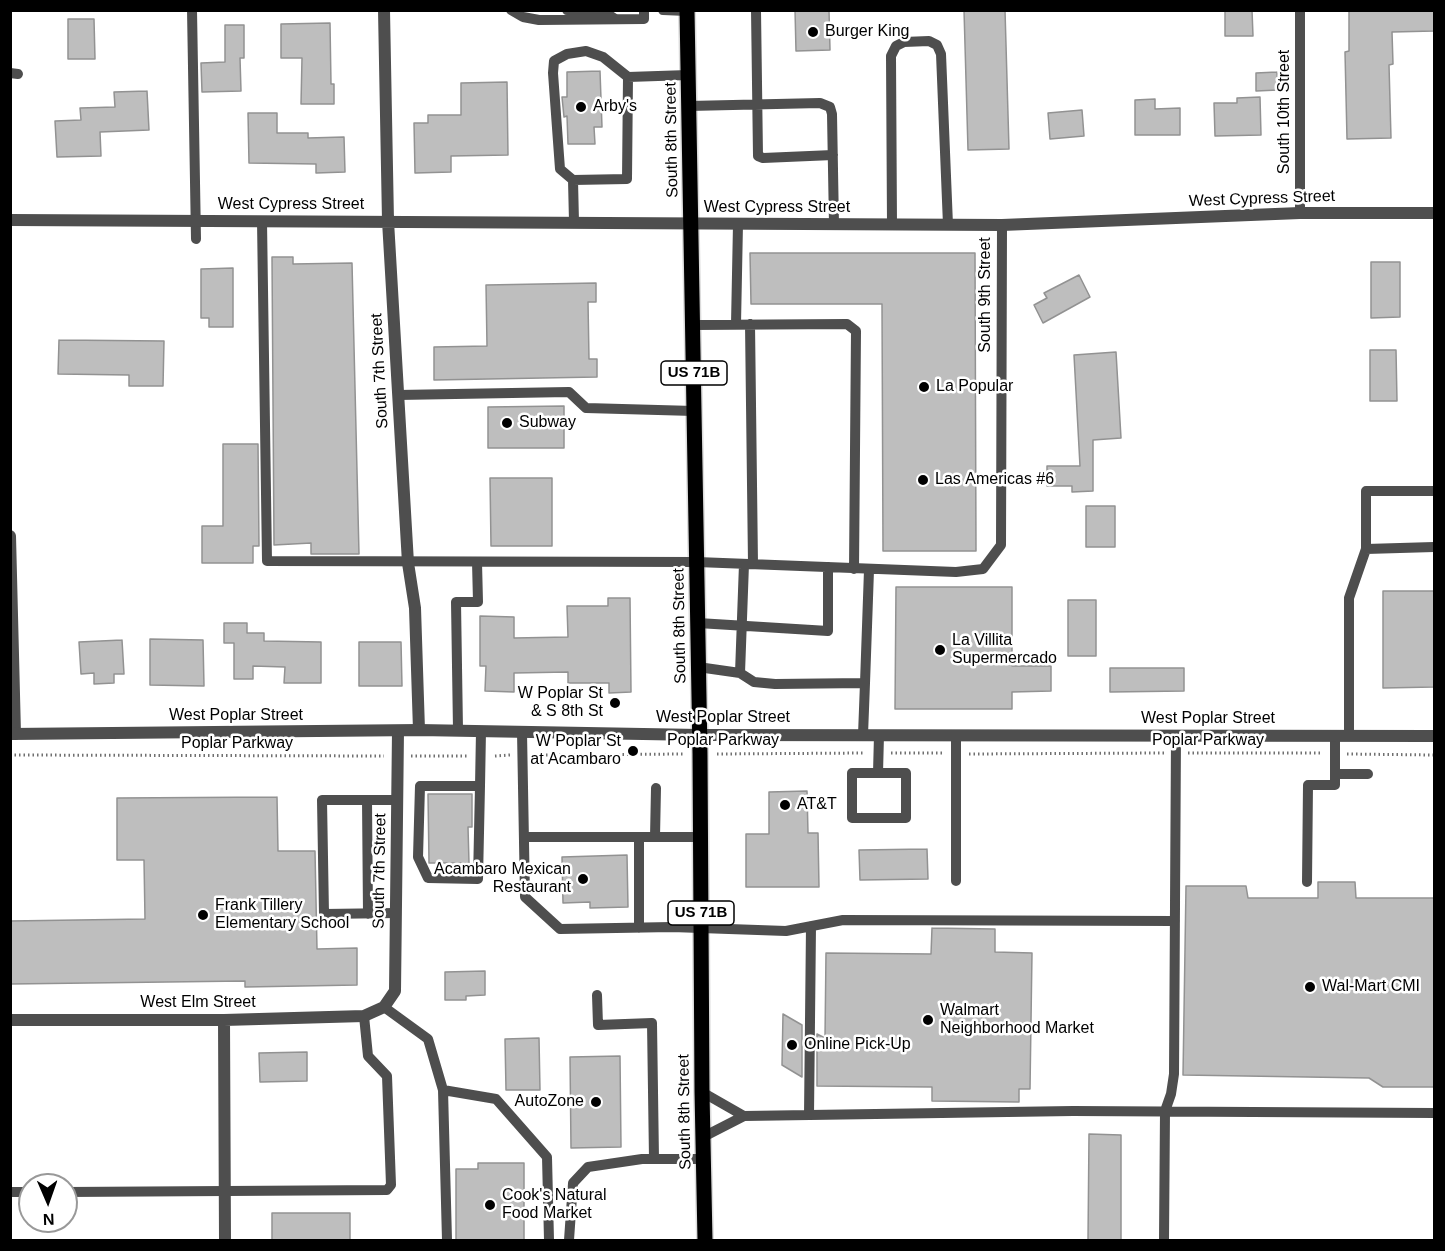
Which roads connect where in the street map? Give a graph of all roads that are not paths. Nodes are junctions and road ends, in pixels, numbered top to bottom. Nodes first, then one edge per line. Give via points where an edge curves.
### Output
1 (192, 10) edge
2 (384, 10) edge
3 (510, 10) edge
4 (567, 10) edge
5 (644, 10) edge
6 (663, 10) edge
7 (756, 10) edge
8 (1300, 10) edge
9 (687, 11) edge
10 (615, 19) junction
11 (688, 75) junction
12 (628, 76) junction
13 (757, 105) junction
14 (689, 106) junction
15 (832, 155) junction
16 (573, 180) junction
17 (1300, 213) junction
18 (1434, 213) edge
19 (10, 220) edge
20 (195, 221) junction
21 (262, 221) junction
22 (388, 221) junction
23 (574, 222) junction
24 (691, 225) junction
25 (738, 225) junction
26 (834, 225) junction
27 (892, 225) junction
28 (948, 225) junction
29 (1002, 225) junction
30 (196, 239) dead end
31 (693, 324) junction
32 (736, 324) junction
33 (750, 324) junction
34 (398, 395) junction
35 (694, 411) junction
36 (1434, 491) edge
37 (10, 536) edge
38 (1434, 547) edge
39 (1366, 549) junction
40 (477, 562) junction
41 (697, 562) junction
42 (408, 563) junction
43 (748, 564) junction
44 (828, 567) junction
45 (854, 568) junction
46 (869, 570) junction
47 (698, 623) junction
48 (743, 627) junction
49 (698, 668) junction
50 (740, 674) junction
51 (865, 683) junction
52 (419, 730) junction
53 (458, 730) junction
54 (398, 731) junction
55 (481, 731) junction
56 (522, 732) junction
57 (13, 734) edge
58 (699, 735) junction
59 (863, 735) junction
60 (879, 735) junction
61 (956, 735) junction
62 (1176, 736) junction
63 (1335, 736) junction
64 (1349, 736) junction
65 (1434, 736) edge
66 (878, 773) junction
67 (1335, 774) junction
68 (1368, 774) dead end
69 (480, 786) junction
70 (656, 788) dead end
71 (367, 800) junction
72 (397, 800) junction
73 (524, 837) junction
74 (639, 837) junction
75 (655, 837) junction
76 (700, 837) junction
77 (956, 880) dead end
78 (1307, 882) dead end
79 (396, 913) junction
80 (368, 914) junction
81 (1175, 921) junction
82 (811, 926) junction
83 (639, 927) junction
84 (701, 928) junction
85 (597, 995) dead end
86 (384, 1007) junction
87 (364, 1016) junction
88 (10, 1020) edge
89 (224, 1020) junction
90 (444, 1090) junction
91 (702, 1092) junction
92 (1165, 1111) junction
93 (1434, 1113) edge
94 (809, 1115) junction
95 (744, 1116) junction
96 (703, 1137) junction
97 (654, 1159) junction
98 (703, 1159) junction
99 (225, 1191) junction
100 (78, 1192) edge
101 (225, 1240) edge
102 (447, 1240) edge
103 (549, 1240) edge
104 (569, 1240) edge
105 (705, 1240) edge
106 (1164, 1240) edge

1 - 20 lane
2 - 22 street, South 7th Street
3 - 10 lane via 539,20
4 - 10 lane via 603,11
5 - 10 lane via 644,19
6 - 9 lane
7 - 13 lane
8 - 17 lane, South 10th Street
9 - 11 main road, South 8th Street / US 71B
11 - 12 lane
11 - 14 main road, South 8th Street / US 71B
12 - 16 lane via 627,179
12 - 16 lane via 603,57 586,51 567,54 554,62 560,169
13 - 14 lane
13 - 15 lane via 820,103 830,107
13 - 15 lane via 758,156
14 - 24 main road, South 8th Street / US 71B
15 - 26 lane
16 - 23 lane
17 - 18 street, West Cypress Street
17 - 29 street, West Cypress Street
19 - 20 street, West Cypress Street
20 - 21 street, West Cypress Street
20 - 30 lane
21 - 22 street, West Cypress Street
21 - 42 lane via 267,561
22 - 23 street, West Cypress Street
22 - 34 street, South 7th Street
23 - 24 street, West Cypress Street
24 - 25 street, West Cypress Street
24 - 31 main road, South 8th Street / US 71B
25 - 26 street, West Cypress Street
25 - 32 lane
26 - 27 street, West Cypress Street
27 - 28 street, West Cypress Street
27 - 28 lane via 891,56 896,46 904,42 929,41 938,45 941,54
28 - 29 street, West Cypress Street
29 - 46 lane, South 9th Street via 1001,545 983,569
31 - 32 lane
31 - 35 main road, South 8th Street / US 71B
32 - 33 lane
33 - 43 lane
33 - 45 lane via 847,324 856,331
34 - 35 lane via 569,392 586,408
34 - 42 street, South 7th Street
35 - 41 main road, South 8th Street / US 71B
36 - 39 lane via 1365,491
37 - 57 street
38 - 39 lane
39 - 64 lane via 1349,598
40 - 41 lane
40 - 42 lane
40 - 53 lane via 478,602 456,602
41 - 43 lane
41 - 47 main road, South 8th Street / US 71B
42 - 52 street, South 7th Street via 415,608
43 - 44 lane
43 - 48 lane
44 - 45 lane
44 - 48 lane via 828,631
45 - 46 lane
46 - 51 lane
47 - 48 lane
47 - 49 main road, South 8th Street / US 71B
48 - 50 lane
49 - 50 lane
49 - 58 main road, South 8th Street / US 71B
50 - 51 lane via 754,682 775,684
51 - 59 lane
52 - 53 street, West Poplar Street
52 - 54 street, West Poplar Street
53 - 55 street, West Poplar Street
54 - 57 street, West Poplar Street
54 - 72 street, South 7th Street
55 - 56 street, West Poplar Street
55 - 69 lane
56 - 58 street, West Poplar Street
56 - 73 lane
58 - 59 street, West Poplar Street
58 - 76 main road, South 8th Street / US 71B
59 - 60 street, West Poplar Street
60 - 61 street, West Poplar Street
60 - 66 lane
61 - 62 street, West Poplar Street
61 - 77 lane
62 - 63 street, West Poplar Street
62 - 81 lane
63 - 64 street, West Poplar Street
63 - 67 lane
64 - 65 street, West Poplar Street
66 - 66 lane via 852,773 852,818 906,818 906,773
67 - 68 lane
67 - 78 lane via 1335,785 1308,785
69 - 69 lane via 420,786 418,857 428,878 478,879
70 - 75 lane
71 - 72 lane
71 - 80 lane
71 - 80 lane via 322,800 324,914
72 - 79 street, South 7th Street
73 - 74 lane
73 - 83 lane via 525,897 560,929
74 - 75 lane
74 - 83 lane
75 - 76 lane
76 - 84 main road, South 8th Street / US 71B
79 - 80 lane
79 - 86 street, South 7th Street via 395,991
81 - 82 lane via 843,920
81 - 92 lane via 1174,1074
82 - 84 lane via 786,931
82 - 94 lane
83 - 84 lane
84 - 91 main road, South 8th Street / US 71B
85 - 97 lane via 598,1025 652,1023
86 - 87 street, West Elm Street
86 - 90 lane via 428,1039
87 - 89 street, West Elm Street
87 - 99 lane via 368,1056 387,1076 391,1185 387,1190
88 - 89 street, West Elm Street
89 - 99 street
90 - 102 lane
90 - 103 lane via 496,1099 547,1157
91 - 95 lane
91 - 96 main road, South 8th Street / US 71B
92 - 93 lane
92 - 94 lane
92 - 106 lane
94 - 95 lane
95 - 96 lane
96 - 98 main road, South 8th Street / US 71B
97 - 98 lane
97 - 104 lane via 588,1167 573,1183
98 - 105 main road, South 8th Street / US 71B
99 - 100 lane
99 - 101 street

